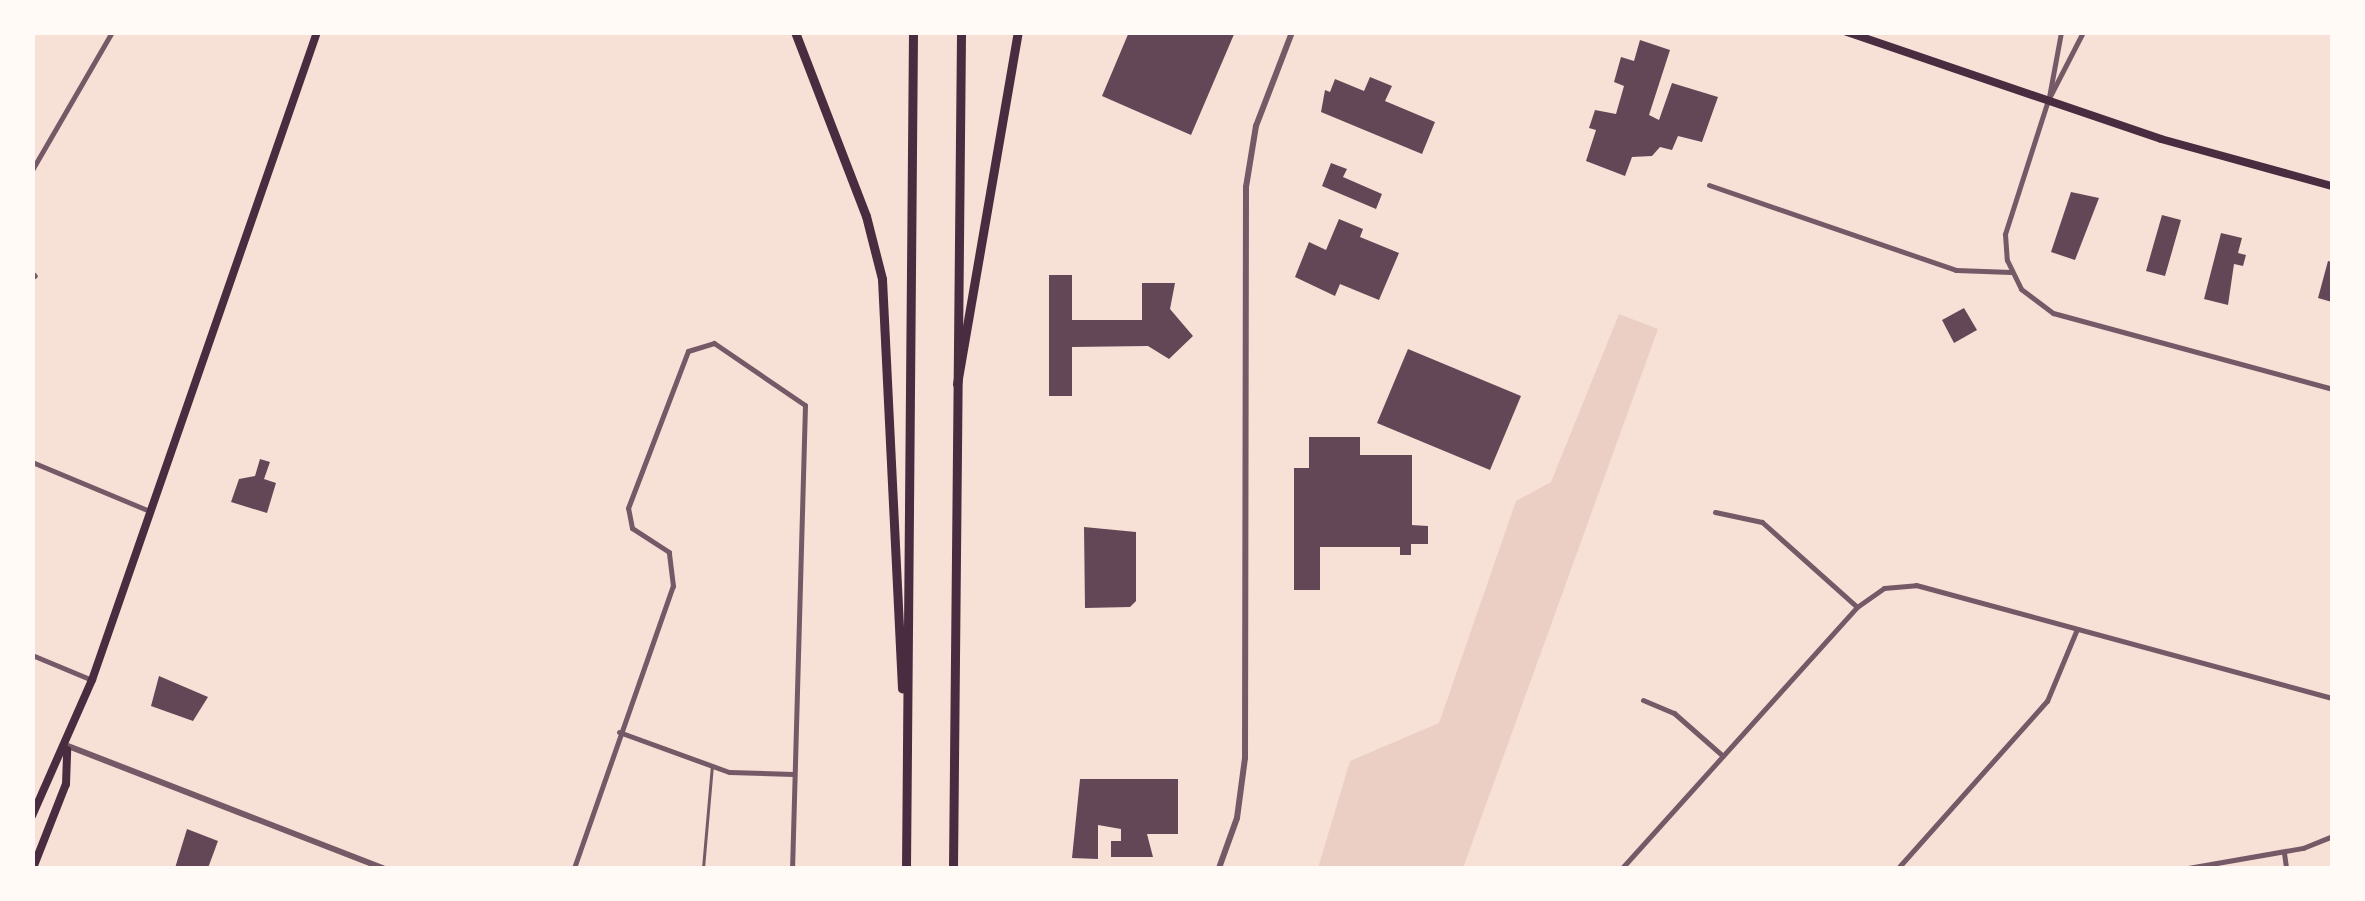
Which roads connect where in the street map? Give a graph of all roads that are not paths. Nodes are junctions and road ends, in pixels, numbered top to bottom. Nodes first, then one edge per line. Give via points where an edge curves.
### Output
1 (112, 32) edge
2 (316, 32) edge
3 (795, 32) edge
4 (913, 32) edge
5 (960, 32) edge
6 (1018, 32) edge
7 (1292, 32) edge
8 (1847, 32) edge
9 (2061, 32) edge
10 (2083, 32) edge
11 (2048, 100) junction
12 (32, 170) edge
13 (1710, 185) dead end
14 (2332, 186) edge
15 (2011, 272) junction
16 (2332, 390) edge
17 (953, 401) junction
18 (32, 462) edge
19 (151, 511) junction
20 (1715, 512) dead end
21 (1858, 607) junction
22 (2077, 629) junction
23 (32, 655) edge
24 (92, 680) junction
25 (2332, 698) edge
26 (1643, 700) dead end
27 (618, 732) junction
28 (68, 746) junction
29 (1723, 756) junction
30 (712, 765) junction
31 (793, 774) junction
32 (906, 799) junction
33 (32, 816) edge
34 (32, 836) edge
35 (2332, 836) edge
36 (44, 840) junction
37 (2284, 853) junction
38 (33, 868) edge
39 (383, 868) edge
40 (574, 868) edge
41 (703, 868) edge
42 (792, 868) edge
43 (906, 868) edge
44 (953, 868) edge
45 (1219, 868) edge
46 (1622, 868) edge
47 (1898, 868) edge
48 (2188, 868) edge
49 (2286, 868) edge

1 - 12 street
2 - 19 main road
3 - 32 highway via 866,216 882,279
4 - 32 highway
5 - 17 highway
6 - 17 highway
7 - 45 street via 1256,126 1246,187 1246,758 1237,818
8 - 11 main road
9 - 11 street
10 - 11 street
11 - 14 main road
11 - 15 street via 2005,234
13 - 15 street via 1956,270
15 - 16 street via 2032,301 2053,314
17 - 44 highway
18 - 19 street
19 - 24 main road
20 - 21 street via 1762,522
21 - 22 street via 1876,591 1916,586
21 - 29 street
22 - 25 street
22 - 47 street via 2048,701
23 - 24 street
24 - 28 main road
26 - 29 street via 1674,712
27 - 30 street
27 - 31 street via 674,570 661,543 632,528 628,508 688,351 704,343 724,346 805,405
27 - 40 street
28 - 33 main road
28 - 36 main road via 66,784
28 - 39 street
29 - 46 street
30 - 31 street
30 - 41 lane
31 - 42 street
32 - 43 highway
34 - 36 street
35 - 37 street
36 - 38 main road
37 - 48 street
37 - 49 street

